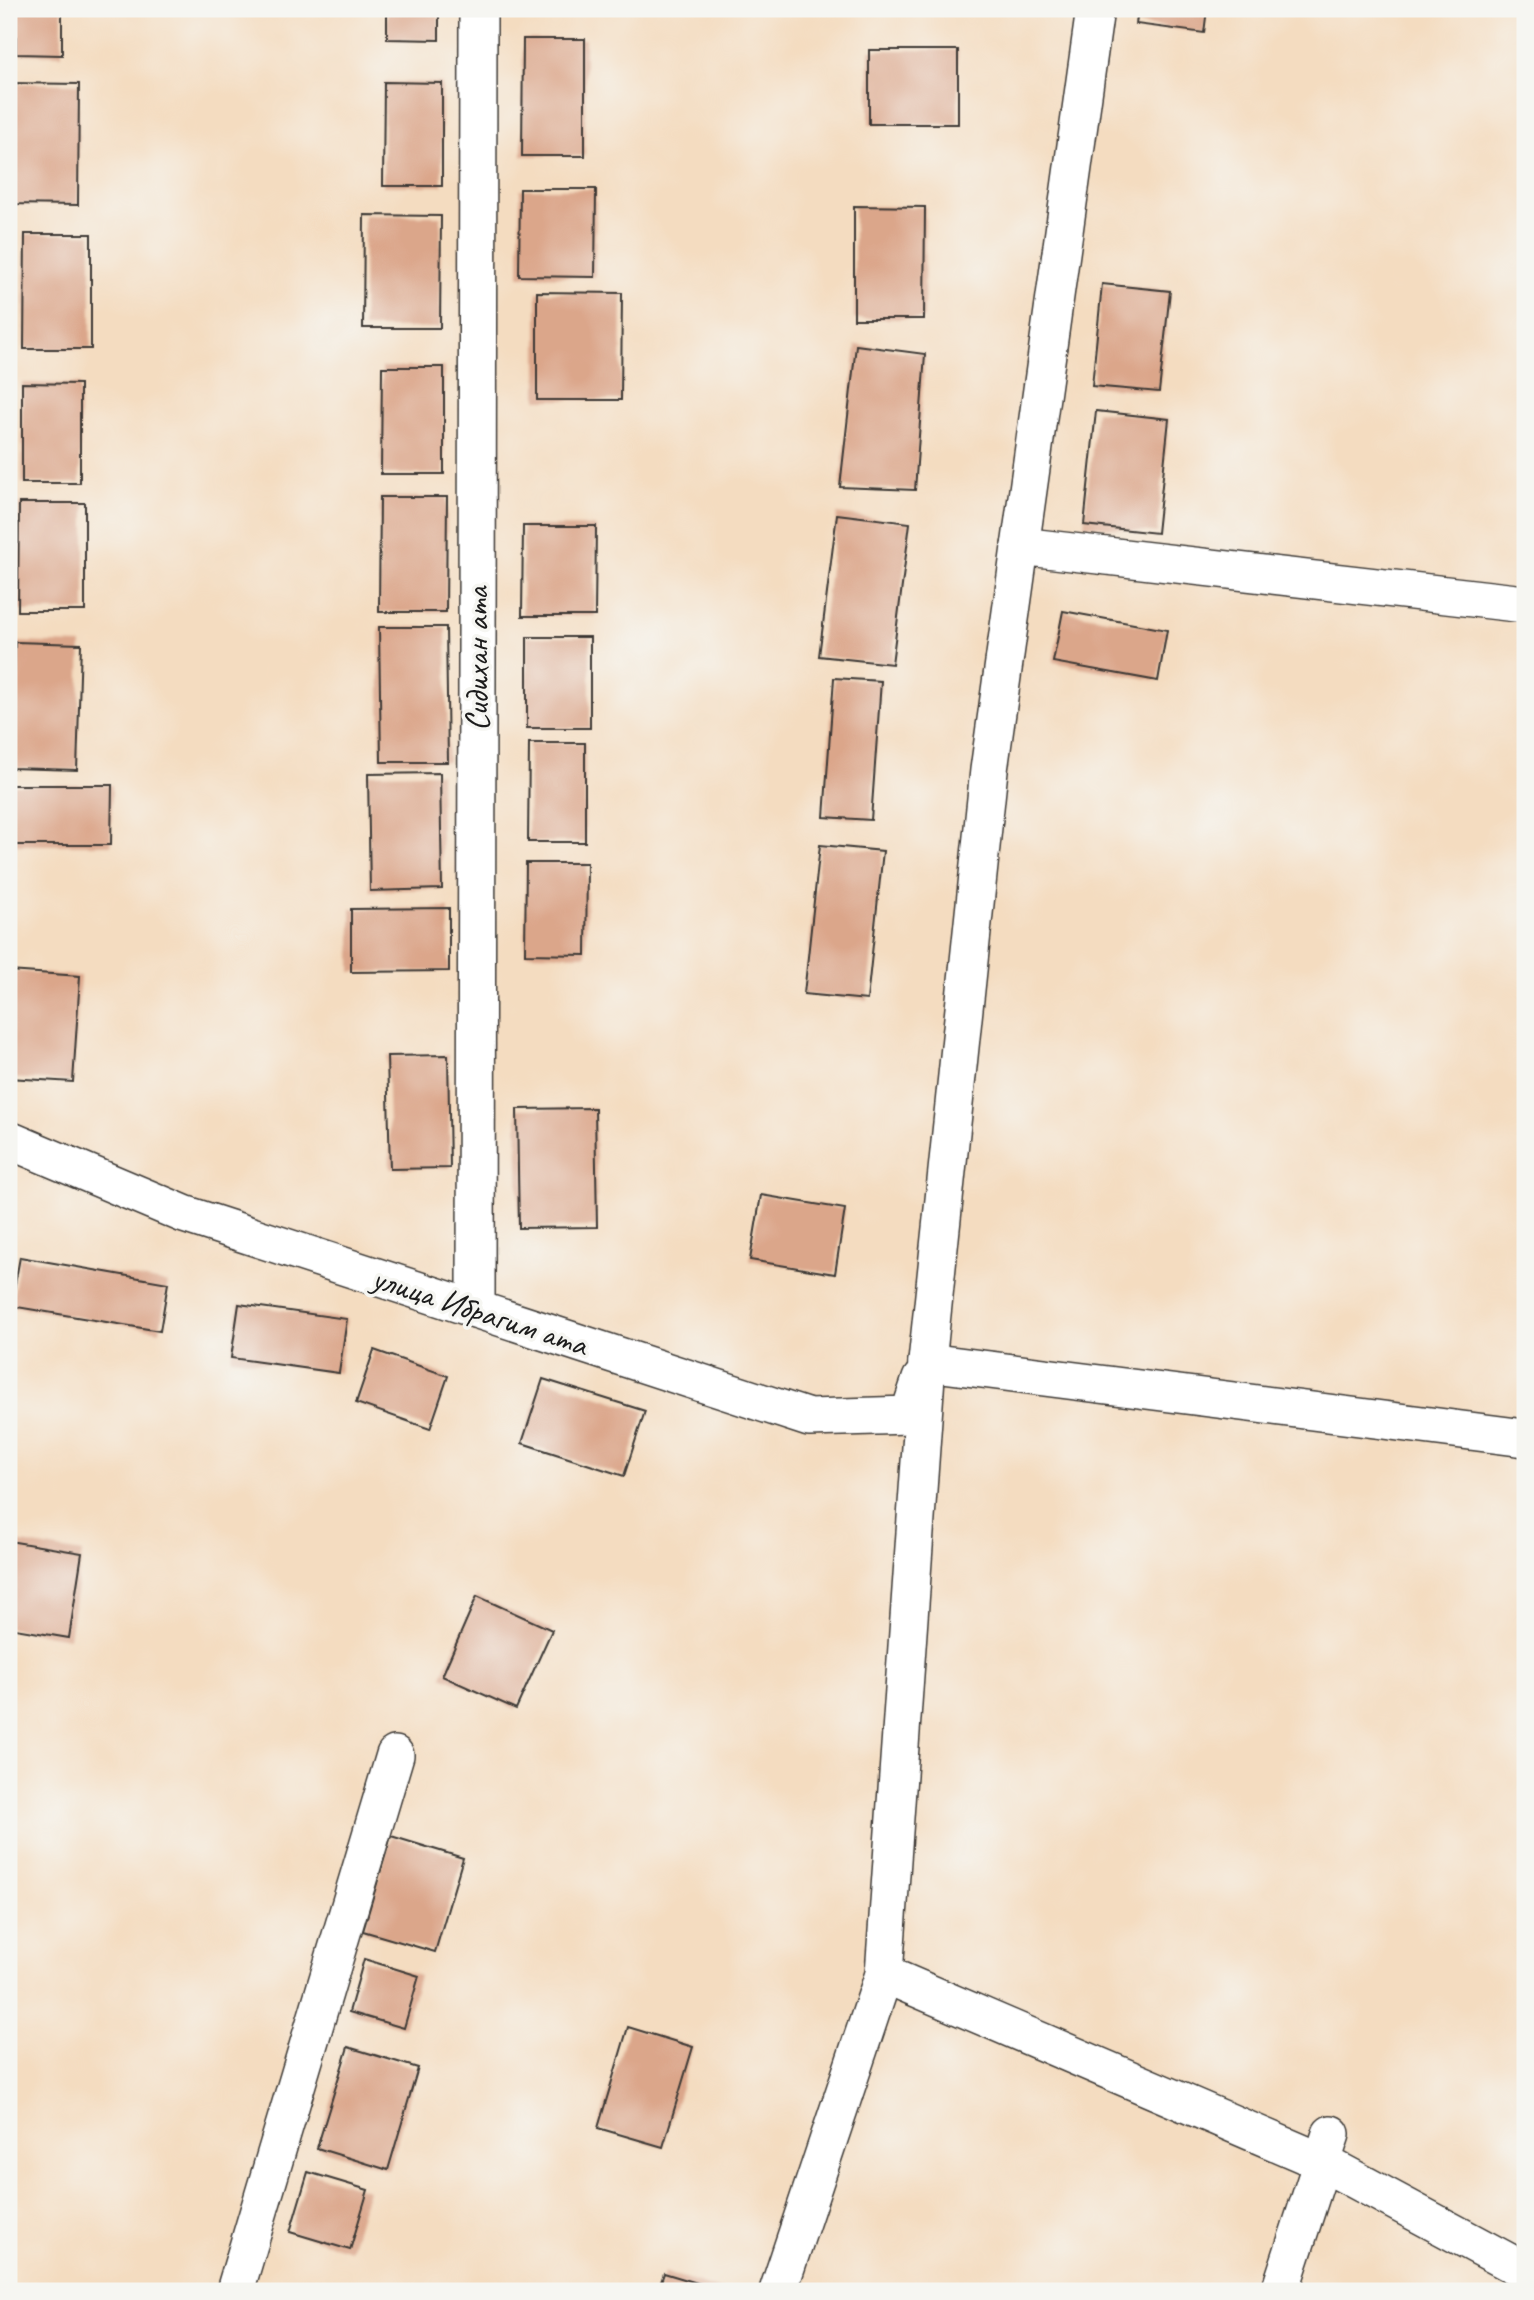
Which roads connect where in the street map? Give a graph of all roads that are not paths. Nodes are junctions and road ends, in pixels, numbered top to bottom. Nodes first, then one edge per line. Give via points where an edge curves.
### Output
1 (478, 9) edge
2 (1095, 9) edge
3 (1020, 546) junction
4 (1525, 604) edge
5 (9, 1140) edge
6 (476, 1309) junction
7 (927, 1362) junction
8 (1525, 1438) edge
9 (395, 1755) dead end
10 (884, 1974) junction
11 (1327, 2148) junction
12 (1525, 2271) edge
13 (235, 2291) edge
14 (778, 2291) edge
15 (1280, 2291) edge

1 - 6 street, Сидихан ата
2 - 3 street
3 - 4 street
3 - 7 street via 989,770
5 - 6 street, улица Ибрагим ата via 184,1214
6 - 7 street, улица Ибрагим ата via 809,1418 909,1415
7 - 8 street
7 - 10 street
9 - 13 street
10 - 11 street
10 - 14 street
11 - 12 street
11 - 15 street

